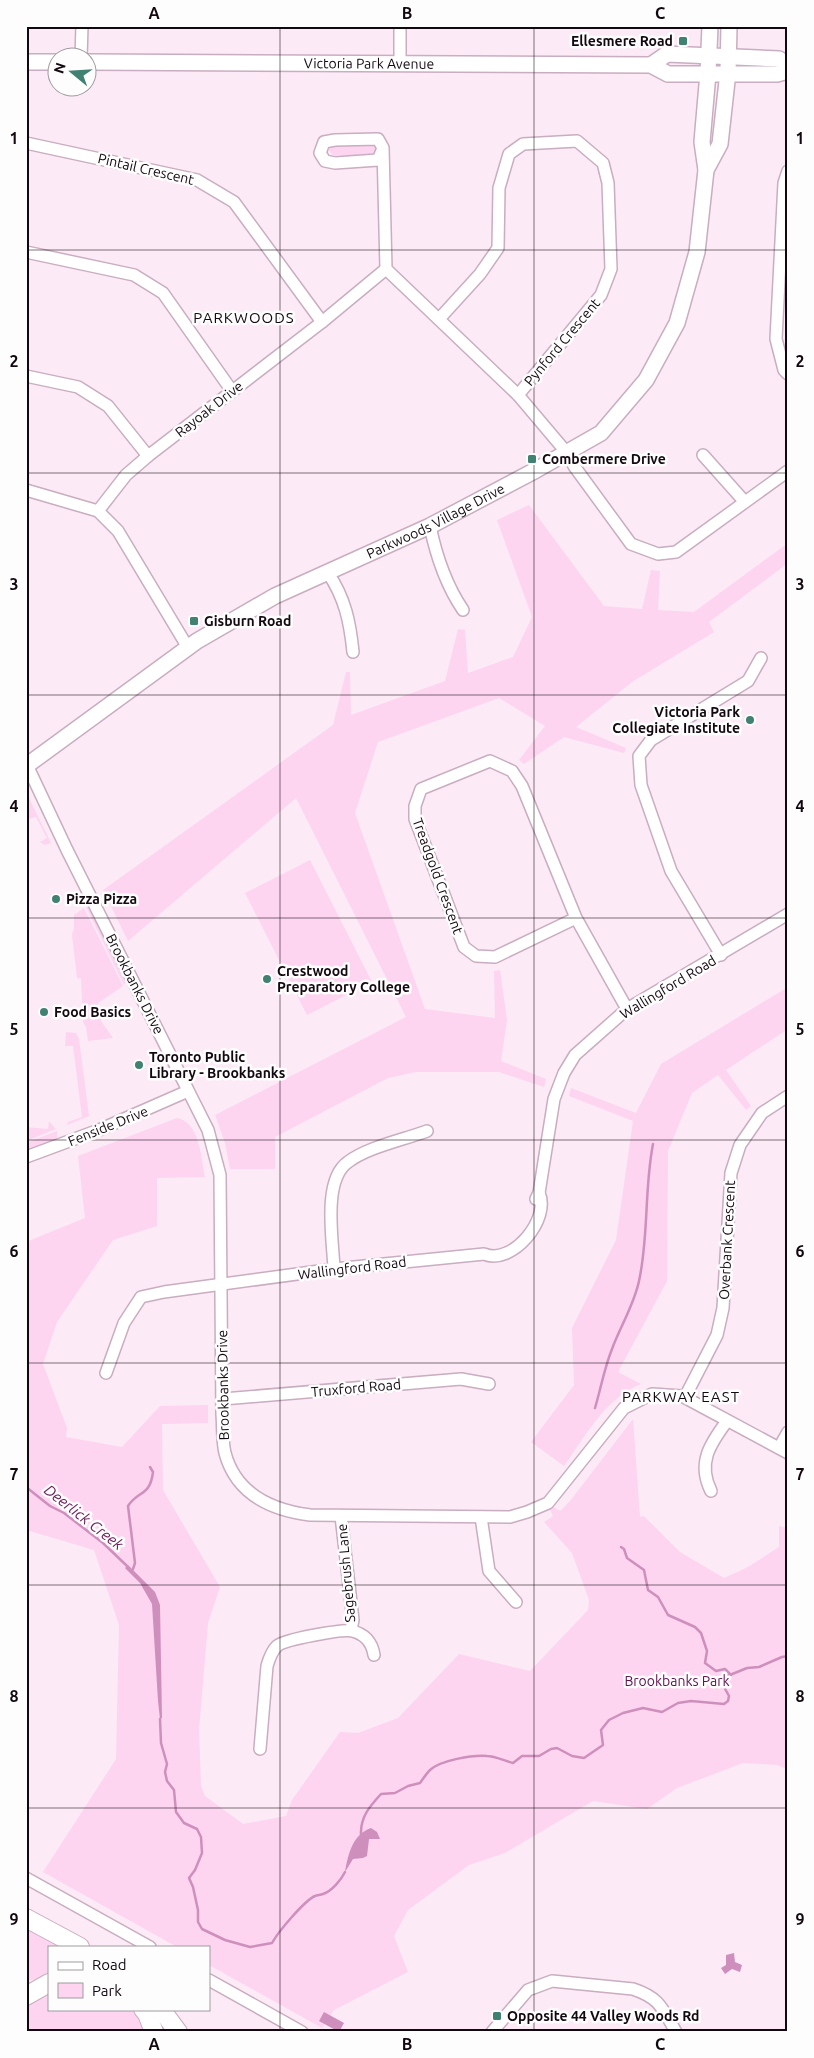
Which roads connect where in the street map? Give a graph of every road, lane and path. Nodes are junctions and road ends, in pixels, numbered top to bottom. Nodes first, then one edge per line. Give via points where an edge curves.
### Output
1 (82, 26) edge
2 (400, 26) edge
3 (710, 26) edge
4 (729, 26) edge
5 (81, 48) edge
6 (709, 56) junction
7 (728, 57) junction
8 (26, 62) edge
9 (48, 62) edge
10 (98, 62) edge
11 (400, 65) junction
12 (651, 65) junction
13 (788, 66) edge
14 (788, 71) edge
15 (728, 72) junction
16 (708, 73) junction
17 (26, 143) edge
18 (383, 148) junction
19 (706, 170) junction
20 (788, 171) edge
21 (26, 252) edge
22 (386, 269) junction
23 (439, 319) junction
24 (322, 322) junction
25 (788, 374) edge
26 (26, 376) edge
27 (232, 391) junction
28 (518, 395) junction
29 (567, 453) junction
30 (703, 455) dead end
31 (148, 456) junction
32 (788, 471) edge
33 (26, 490) edge
34 (744, 502) junction
35 (98, 510) junction
36 (430, 526) junction
37 (328, 573) junction
38 (463, 610) dead end
39 (187, 646) junction
40 (353, 652) dead end
41 (761, 658) dead end
42 (27, 766) edge
43 (788, 914) edge
44 (576, 918) junction
45 (721, 955) junction
46 (627, 1009) junction
47 (188, 1091) junction
48 (788, 1096) edge
49 (428, 1132) dead end
50 (26, 1157) edge
51 (334, 1269) junction
52 (221, 1285) junction
53 (106, 1373) dead end
54 (489, 1384) dead end
55 (685, 1397) junction
56 (223, 1399) junction
57 (727, 1421) junction
58 (788, 1432) edge
59 (784, 1450) edge
60 (711, 1491) dead end
61 (341, 1516) junction
62 (481, 1517) junction
63 (516, 1602) dead end
64 (351, 1630) junction
65 (374, 1655) dead end
66 (260, 1749) dead end
67 (26, 1878) edge
68 (27, 1918) edge
69 (78, 1946) edge
70 (148, 1946) edge
71 (210, 1981) edge
72 (48, 1982) edge
73 (48, 1983) edge
74 (26, 1986) edge
75 (26, 1996) edge
76 (144, 2010) edge
77 (162, 2010) edge
78 (154, 2032) edge
79 (178, 2032) edge
80 (302, 2032) edge
81 (492, 2032) edge
82 (676, 2032) edge

1 - 5 street
2 - 11 street
3 - 6 main road
4 - 7 main road
6 - 7 main road, Victoria Park Avenue
6 - 12 main road, Victoria Park Avenue via 668,54
6 - 16 main road
7 - 13 main road, Victoria Park Avenue via 779,59
7 - 15 main road
8 - 9 main road
10 - 11 main road, Victoria Park Avenue
11 - 12 main road, Victoria Park Avenue
12 - 16 main road, Victoria Park Avenue via 668,74
14 - 15 main road, Victoria Park Avenue via 777,74
15 - 16 main road, Victoria Park Avenue
15 - 19 main road, Parkwoods Village Drive via 720,144
16 - 19 main road, Parkwoods Village Drive via 702,142
17 - 24 street, Pintail Crescent via 197,180 234,202
18 - 18 street via 378,139 335,140 324,142 320,154 325,161 335,163 378,160
18 - 22 street
19 - 29 main road, Parkwoods Village Drive via 697,252 677,323 646,380 601,433
20 - 25 street via 784,183 776,339
21 - 27 street via 134,274 163,293
22 - 23 street
22 - 24 street, Rayoak Drive
23 - 28 street
23 - 28 street, Pynford Crescent via 480,274 498,248 499,188 509,154 523,144 577,141 602,163 608,184 611,269 601,295
24 - 27 street, Rayoak Drive
26 - 31 street via 78,387 108,406
27 - 31 street, Rayoak Drive
28 - 29 street
29 - 34 street via 631,544 658,554 676,552
29 - 36 main road, Parkwoods Village Drive
30 - 34 street
31 - 35 street, Rayoak Drive via 126,475
32 - 34 street
33 - 35 street
35 - 39 street via 118,532
36 - 37 main road, Parkwoods Village Drive
36 - 38 street via 453,595
37 - 39 main road, Parkwoods Village Drive via 275,596
37 - 40 street via 339,589 345,607
39 - 42 main road, Parkwoods Village Drive
41 - 45 street via 748,681 651,740 639,756 641,785 671,871
42 - 47 street, Brookbanks Drive
43 - 45 street, Wallingford Road
44 - 44 street, Treadgold Crescent via 495,957 476,956 464,948 415,819 415,806 421,789 490,761 512,771 522,786
44 - 46 street, Treadgold Crescent
45 - 46 street, Wallingford Road
46 - 51 street, Wallingford Road via 575,1055 564,1073 554,1099 539,1193 531,1220 517,1239 484,1254
47 - 50 street, Fenside Drive via 99,1130
47 - 52 street, Brookbanks Drive via 208,1130 220,1175
48 - 55 street, Overbank Crescent via 762,1112 740,1145 731,1173 723,1308 717,1335
49 - 51 street via 361,1154 346,1163 334,1180 331,1202
51 - 52 street, Wallingford Road
52 - 53 street, Wallingford Road via 141,1298 124,1323
52 - 56 street, Brookbanks Drive
54 - 56 street, Truxford Road via 461,1379
55 - 57 street, Brookbanks Drive
55 - 62 street, Brookbanks Drive via 652,1394 624,1408 548,1503 510,1517
56 - 61 street, Brookbanks Drive via 225,1452 246,1488 265,1504 277,1509
57 - 59 street, Brookbanks Drive
57 - 60 street via 704,1464 704,1475
58 - 59 street
61 - 62 street, Brookbanks Drive
61 - 64 street, Sagebrush Lane via 353,1620
62 - 63 street via 489,1571
64 - 65 street, Sagebrush Lane via 368,1640
64 - 66 street, Sagebrush Lane via 288,1640 277,1646 267,1666
67 - 70 street
68 - 69 highway
71 - 80 street
72 - 74 highway
73 - 75 highway
76 - 78 highway
77 - 79 highway
81 - 82 street via 528,1990 552,1981 633,1988 658,2000

